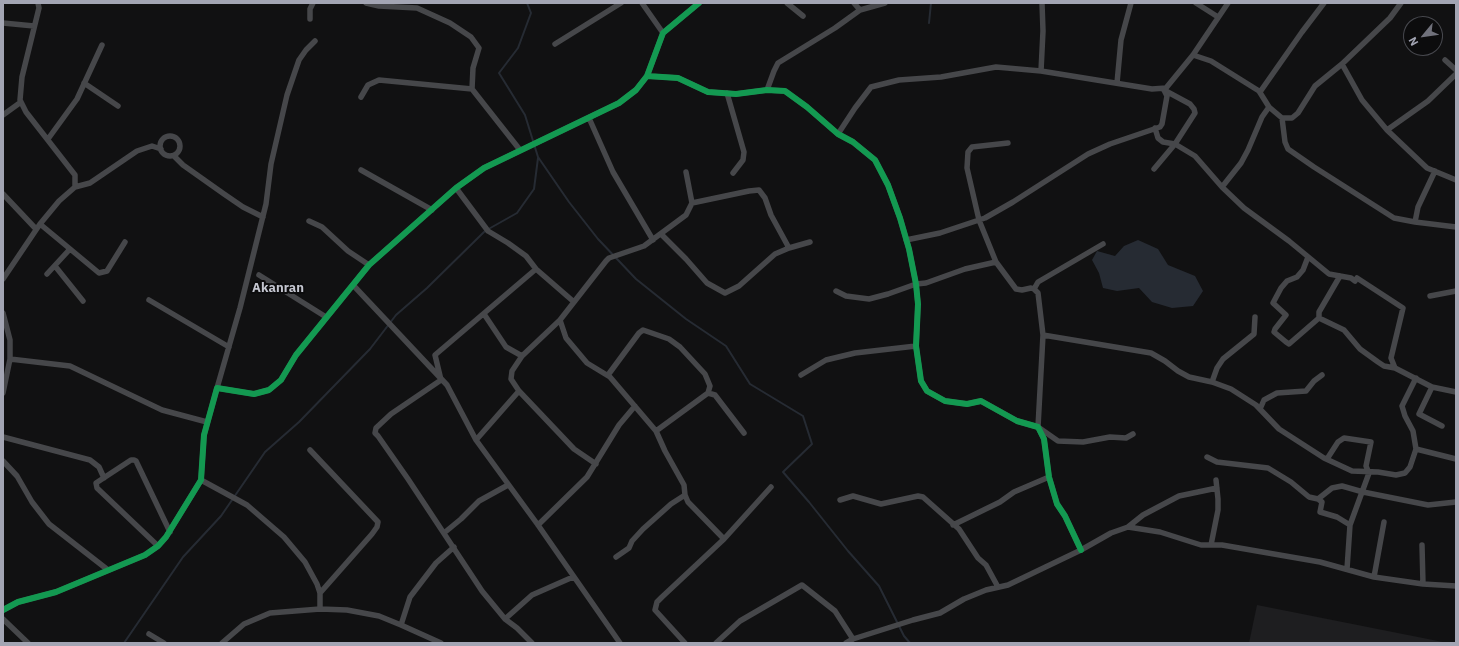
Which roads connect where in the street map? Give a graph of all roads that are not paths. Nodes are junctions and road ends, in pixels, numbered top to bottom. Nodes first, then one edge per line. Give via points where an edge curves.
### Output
1 (38, 3) edge
2 (313, 3) edge
3 (366, 3) edge
4 (621, 3) edge
5 (642, 3) edge
6 (699, 3) edge
7 (787, 3) edge
8 (854, 3) edge
9 (885, 3) edge
10 (1042, 3) edge
11 (1131, 3) edge
12 (1196, 3) edge
13 (1228, 3) edge
14 (1324, 3) edge
15 (1401, 3) edge
16 (860, 10) junction
17 (803, 16) dead end
18 (1218, 18) junction
19 (310, 19) dead end
20 (3, 23) edge
21 (34, 26) junction
22 (663, 33) junction
23 (315, 41) dead end
24 (555, 44) dead end
25 (102, 45) dead end
26 (1193, 55) junction
27 (1445, 60) dead end
28 (1342, 64) junction
29 (1456, 70) edge
30 (1041, 71) junction
31 (1456, 74) edge
32 (647, 76) junction
33 (84, 83) junction
34 (1117, 83) junction
35 (472, 89) junction
36 (1165, 89) junction
37 (767, 90) junction
38 (1260, 92) junction
39 (727, 93) junction
40 (361, 97) dead end
41 (21, 102) junction
42 (118, 106) dead end
43 (1269, 107) junction
44 (3, 115) edge
45 (589, 118) junction
46 (1282, 118) junction
47 (1155, 128) junction
48 (1387, 130) junction
49 (838, 134) junction
50 (48, 139) junction
51 (1008, 143) dead end
52 (1175, 144) junction
53 (161, 149) junction
54 (520, 150) junction
55 (174, 156) junction
56 (361, 170) dead end
57 (1154, 170) dead end
58 (1435, 171) junction
59 (686, 172) dead end
60 (733, 172) dead end
61 (1456, 180) edge
62 (75, 186) junction
63 (1222, 187) junction
64 (456, 188) junction
65 (3, 194) edge
66 (692, 203) junction
67 (432, 210) junction
68 (263, 217) junction
69 (979, 220) junction
70 (309, 222) dead end
71 (1415, 222) junction
72 (40, 224) junction
73 (1456, 227) edge
74 (36, 229) junction
75 (661, 234) junction
76 (653, 240) junction
77 (906, 240) junction
78 (125, 242) dead end
79 (810, 242) dead end
80 (1103, 244) dead end
81 (789, 248) junction
82 (70, 249) junction
83 (1308, 257) junction
84 (996, 262) junction
85 (369, 265) junction
86 (55, 266) junction
87 (536, 269) junction
88 (47, 274) dead end
89 (259, 275) dead end
90 (1340, 276) junction
91 (3, 279) edge
92 (916, 284) junction
93 (353, 285) junction
94 (1034, 289) junction
95 (836, 291) dead end
96 (1456, 291) edge
97 (1430, 296) dead end
98 (149, 300) dead end
99 (83, 301) dead end
100 (574, 302) junction
101 (3, 313) edge
102 (484, 314) junction
103 (326, 317) junction
104 (1255, 317) dead end
105 (1318, 318) junction
106 (560, 320) junction
107 (1043, 335) junction
108 (916, 346) junction
109 (229, 347) junction
110 (522, 356) junction
111 (10, 359) junction
112 (1395, 368) junction
113 (608, 375) junction
114 (801, 375) dead end
115 (1322, 375) dead end
116 (1416, 378) junction
117 (441, 380) junction
118 (1212, 382) junction
119 (1432, 387) junction
120 (217, 388) junction
121 (520, 392) junction
122 (1456, 392) edge
123 (3, 393) edge
124 (708, 393) junction
125 (635, 406) junction
126 (1260, 409) junction
127 (207, 422) junction
128 (1442, 426) dead end
129 (1038, 427) junction
130 (656, 431) junction
131 (744, 433) dead end
132 (1133, 434) dead end
133 (3, 437) edge
134 (476, 440) junction
135 (1416, 449) junction
136 (310, 450) dead end
137 (1207, 457) dead end
138 (1327, 459) junction
139 (1456, 459) edge
140 (3, 461) edge
141 (596, 464) junction
142 (1369, 473) junction
143 (1049, 477) junction
144 (104, 478) junction
145 (201, 480) junction
146 (1216, 480) dead end
147 (508, 485) junction
148 (770, 487) dead end
149 (1217, 488) junction
150 (1363, 492) junction
151 (685, 496) junction
152 (1318, 499) junction
153 (840, 500) dead end
154 (1456, 502) edge
155 (1384, 522) dead end
156 (538, 525) junction
157 (954, 525) junction
158 (1350, 525) junction
159 (1128, 527) junction
160 (170, 532) junction
161 (444, 533) junction
162 (724, 539) junction
163 (1211, 545) junction
164 (1422, 545) dead end
165 (158, 546) junction
166 (454, 547) junction
167 (1081, 550) junction
168 (616, 557) dead end
169 (108, 570) junction
170 (1347, 570) junction
171 (573, 577) junction
172 (1374, 577) junction
173 (1422, 584) junction
174 (1456, 586) edge
175 (998, 587) junction
176 (320, 593) junction
177 (320, 609) junction
178 (3, 610) edge
179 (3, 619) edge
180 (505, 619) junction
181 (401, 625) junction
182 (149, 634) dead end
183 (852, 639) junction
184 (28, 643) edge
185 (164, 643) edge
186 (222, 643) edge
187 (441, 643) edge
188 (532, 643) edge
189 (620, 643) edge
190 (685, 643) edge
191 (716, 643) edge
192 (846, 643) edge

1 - 21 street
2 - 19 street
3 - 35 street via 417,8 450,23 471,37 479,48 473,68
4 - 24 street
5 - 22 street
6 - 22 street
7 - 17 street
8 - 16 street
9 - 16 street
10 - 30 street
11 - 34 street via 1121,40
12 - 18 street
13 - 18 street
14 - 38 street
15 - 28 street via 1390,18
16 - 37 street via 778,63
18 - 26 street
20 - 21 street
21 - 41 street via 22,77
22 - 32 street
23 - 68 street via 299,60 287,95 271,164
25 - 33 street
26 - 36 street
26 - 38 street via 1211,61
27 - 29 street
28 - 46 street via 1315,86 1298,113 1292,118
28 - 48 street via 1362,100
30 - 34 street
30 - 49 street via 996,67 941,77 899,80 871,87
31 - 48 street via 1428,102
32 - 39 street via 678,78 708,92
32 - 45 street via 636,90 619,103
33 - 42 street
33 - 50 street via 77,99
34 - 36 street
35 - 40 street via 379,80 368,86
35 - 54 street
36 - 47 street via 1167,96 1162,124
36 - 52 street via 1190,104 1195,113
37 - 39 street
37 - 49 street via 785,91
38 - 43 street
39 - 60 street via 744,152 743,160
41 - 44 street
41 - 50 street
43 - 46 street
43 - 63 street via 1241,163
45 - 54 street
45 - 76 street via 613,172
46 - 71 street via 1288,149 1394,218
47 - 52 street via 1158,138 1163,142
47 - 69 street via 1088,154 1013,202
48 - 58 street via 1427,168
49 - 77 street via 853,142 875,160 888,185
50 - 62 street via 75,175
51 - 69 street via 972,147 968,152 967,168
52 - 57 street
52 - 63 street via 1195,156
53 - 55 street via 164,154
53 - 55 street via 164,139 175,138 180,147
53 - 62 street via 152,146 142,149 90,184
54 - 64 street via 484,168
55 - 68 street via 224,194
56 - 67 street
58 - 61 street
58 - 71 street via 1418,207
59 - 66 street
62 - 72 street
63 - 83 street via 1244,208
64 - 67 street
64 - 87 street via 488,231 526,256
65 - 74 street
66 - 75 street via 686,216
66 - 81 street via 759,190
67 - 85 street
68 - 109 street
69 - 77 street via 940,233
69 - 84 street
70 - 85 street via 322,227 348,251
71 - 73 street
72 - 74 street
72 - 82 street
74 - 91 street
75 - 76 street
75 - 81 street via 707,283 725,293 739,286 775,254
76 - 100 street via 606,260
77 - 92 street
78 - 82 street via 107,271 103,273 99,273
79 - 81 street
80 - 94 street via 1038,282
82 - 86 street
83 - 90 street via 1329,274
83 - 105 street via 1303,270 1297,277 1287,281 1273,303 1286,315 1274,332 1289,344
84 - 92 street
84 - 94 street via 1016,289
85 - 93 street
86 - 88 street
86 - 99 street
87 - 100 street
87 - 102 street
89 - 103 street
90 - 105 street
90 - 112 street via 1355,281 1358,278 1403,308 1391,358
92 - 95 street via 869,299 846,296
92 - 108 street
93 - 103 street
93 - 117 street
94 - 107 street via 1038,293
96 - 97 street
98 - 109 street
100 - 106 street
101 - 111 street via 10,340
102 - 110 street via 506,347
102 - 117 street via 435,355
103 - 120 street via 296,355 281,380 269,390 254,394
104 - 118 street via 1254,334 1223,359
105 - 112 street via 1344,330 1360,349 1384,366
106 - 110 street
106 - 113 street via 566,338 587,363
107 - 118 street via 1151,353 1178,372
107 - 129 street
108 - 114 street via 855,353 826,360
108 - 129 street via 921,381 933,395 945,401 967,404 981,401 1017,421
109 - 120 street
110 - 121 street via 512,371 511,379
111 - 123 street
111 - 127 street via 70,366 162,410
112 - 116 street
113 - 124 street via 643,330 669,339 680,347 705,374 710,386
113 - 125 street
115 - 126 street via 1306,392 1277,393 1264,400
116 - 119 street
116 - 135 street via 1402,406
117 - 134 street via 447,385
117 - 161 street via 391,414 376,428 375,433
118 - 126 street via 1231,390
119 - 122 street
119 - 128 street via 1419,414
120 - 127 street
121 - 134 street
121 - 141 street via 574,449
124 - 130 street
124 - 131 street via 715,395
125 - 130 street
125 - 141 street via 619,425
126 - 138 street via 1279,429
127 - 145 street
129 - 132 street via 1058,441 1083,442 1110,437 1126,438
129 - 143 street via 1044,439
130 - 151 street via 684,485
133 - 144 street via 90,460 99,467
134 - 147 street
135 - 139 street
135 - 142 street via 1410,467 1405,473
136 - 176 street via 378,522 372,534
137 - 152 street via 1217,462 1268,468 1309,497
138 - 142 street via 1352,472
138 - 142 street via 1338,442 1344,438 1371,442 1366,466
140 - 169 street via 17,476 49,524
141 - 156 street via 587,477
142 - 150 street
143 - 157 street via 1014,492 1000,502
143 - 167 street via 1057,504
144 - 160 street via 131,460 136,461
144 - 165 street via 96,483 97,488
145 - 160 street
145 - 176 street via 247,505 284,537 305,562
146 - 149 street
147 - 156 street
147 - 161 street via 479,501
148 - 162 street
149 - 159 street via 1180,496 1143,515
149 - 163 street via 1218,510
150 - 152 street via 1342,486 1332,488
150 - 154 street via 1428,506
150 - 158 street
151 - 162 street
151 - 168 street via 671,504 643,529 629,548
152 - 158 street via 1322,502 1320,512 1337,517
153 - 157 street via 853,496 881,504 920,496
155 - 172 street
156 - 171 street
157 - 175 street via 986,565
158 - 170 street
159 - 163 street via 1160,532 1201,545
159 - 167 street via 1111,532
160 - 165 street
161 - 166 street
162 - 190 street via 662,596 655,610
163 - 170 street via 1320,562
164 - 173 street
165 - 169 street via 145,555
166 - 180 street via 482,591
166 - 181 street via 436,563 410,597
167 - 175 street via 1008,585
169 - 178 street via 56,592 18,602
170 - 172 street
171 - 180 street via 532,595
171 - 189 street
172 - 173 street
173 - 174 street
175 - 183 street via 964,599 940,613
176 - 177 street
177 - 181 street via 347,610 379,616
177 - 186 street via 270,613 244,624
179 - 184 street
180 - 188 street
181 - 187 street
182 - 185 street
183 - 191 street via 835,611 802,585 740,621
183 - 192 street

